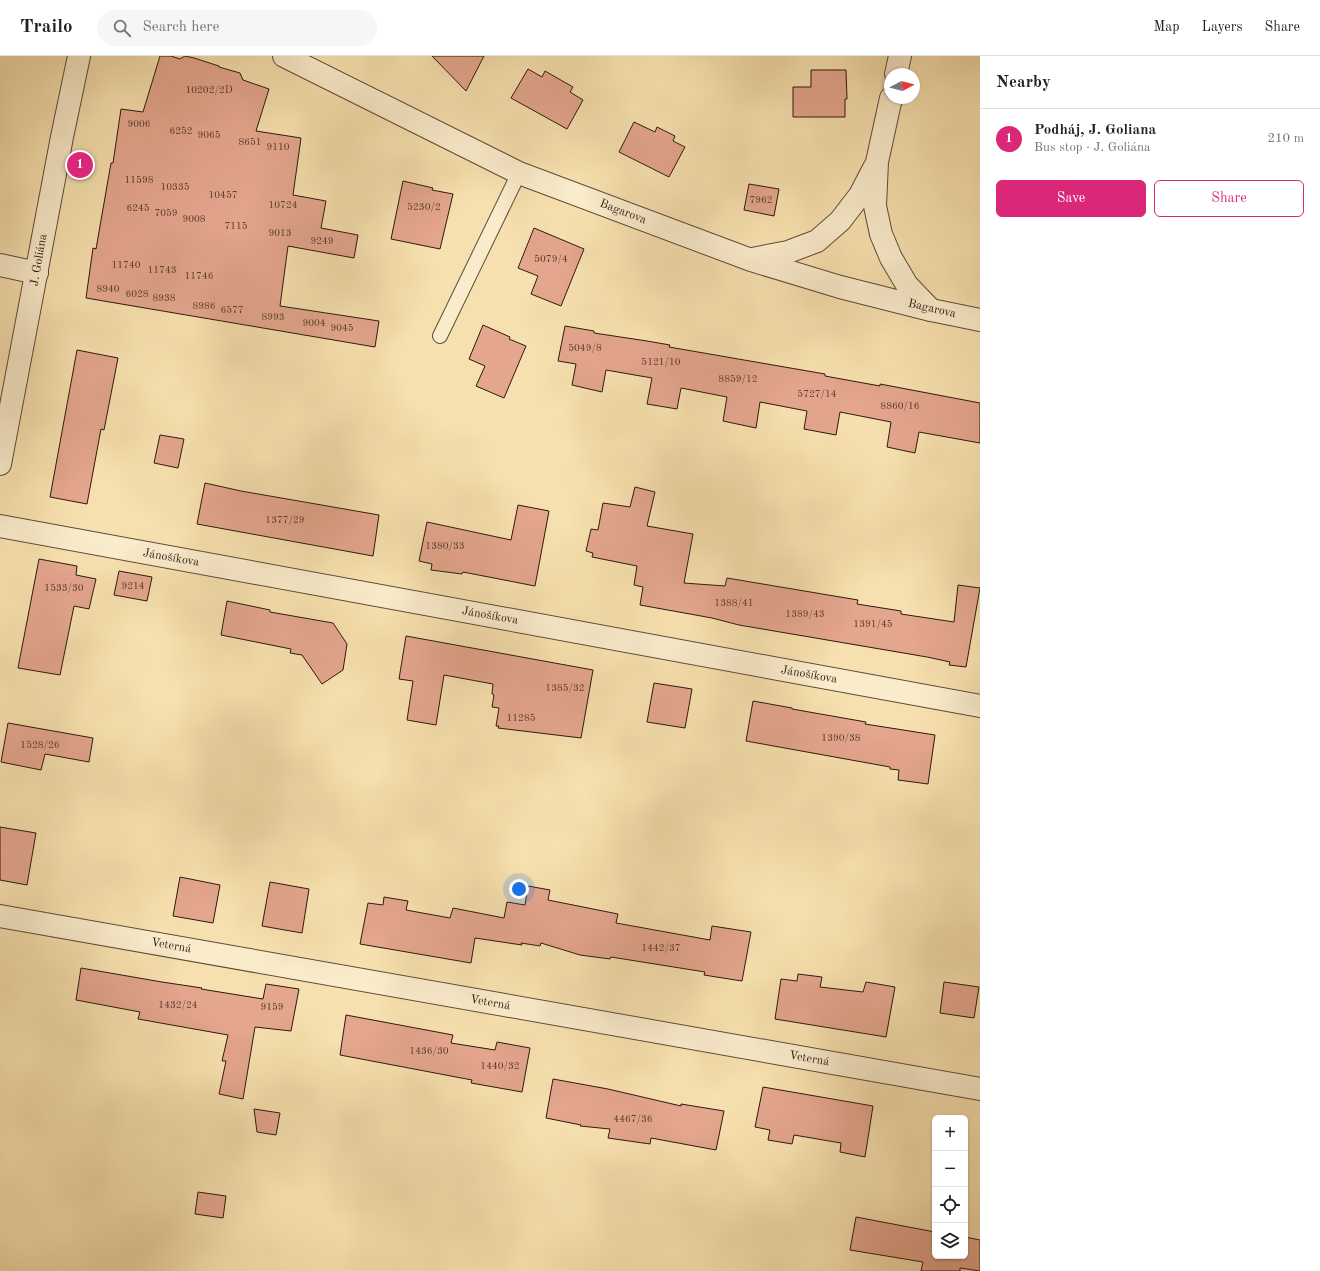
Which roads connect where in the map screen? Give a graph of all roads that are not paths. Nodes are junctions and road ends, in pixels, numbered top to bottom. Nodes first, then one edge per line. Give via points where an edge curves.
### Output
1 (79, 56) edge
2 (284, 56) edge
3 (900, 56) edge
4 (897, 68) edge
5 (890, 104) edge
6 (877, 162) junction
7 (519, 173) junction
8 (751, 260) junction
9 (0, 265) edge
10 (37, 273) junction
11 (931, 310) junction
12 (980, 320) edge
13 (440, 336) dead end
14 (0, 464) edge
15 (0, 526) edge
16 (980, 706) edge
17 (0, 916) edge
18 (980, 1089) edge

1 - 10 street, J. Goliána
2 - 7 street, Bagarova
3 - 4 street
5 - 6 street
6 - 8 street via 860,195 840,221 817,242 788,252
6 - 11 street via 875,206 881,234 907,285
7 - 8 street, Bagarova
7 - 13 lane
8 - 11 street, Bagarova via 840,287
9 - 10 street
10 - 14 street, J. Goliána
11 - 12 street, Bagarova
15 - 16 street, Jánošíkova
17 - 18 street, Veterná

